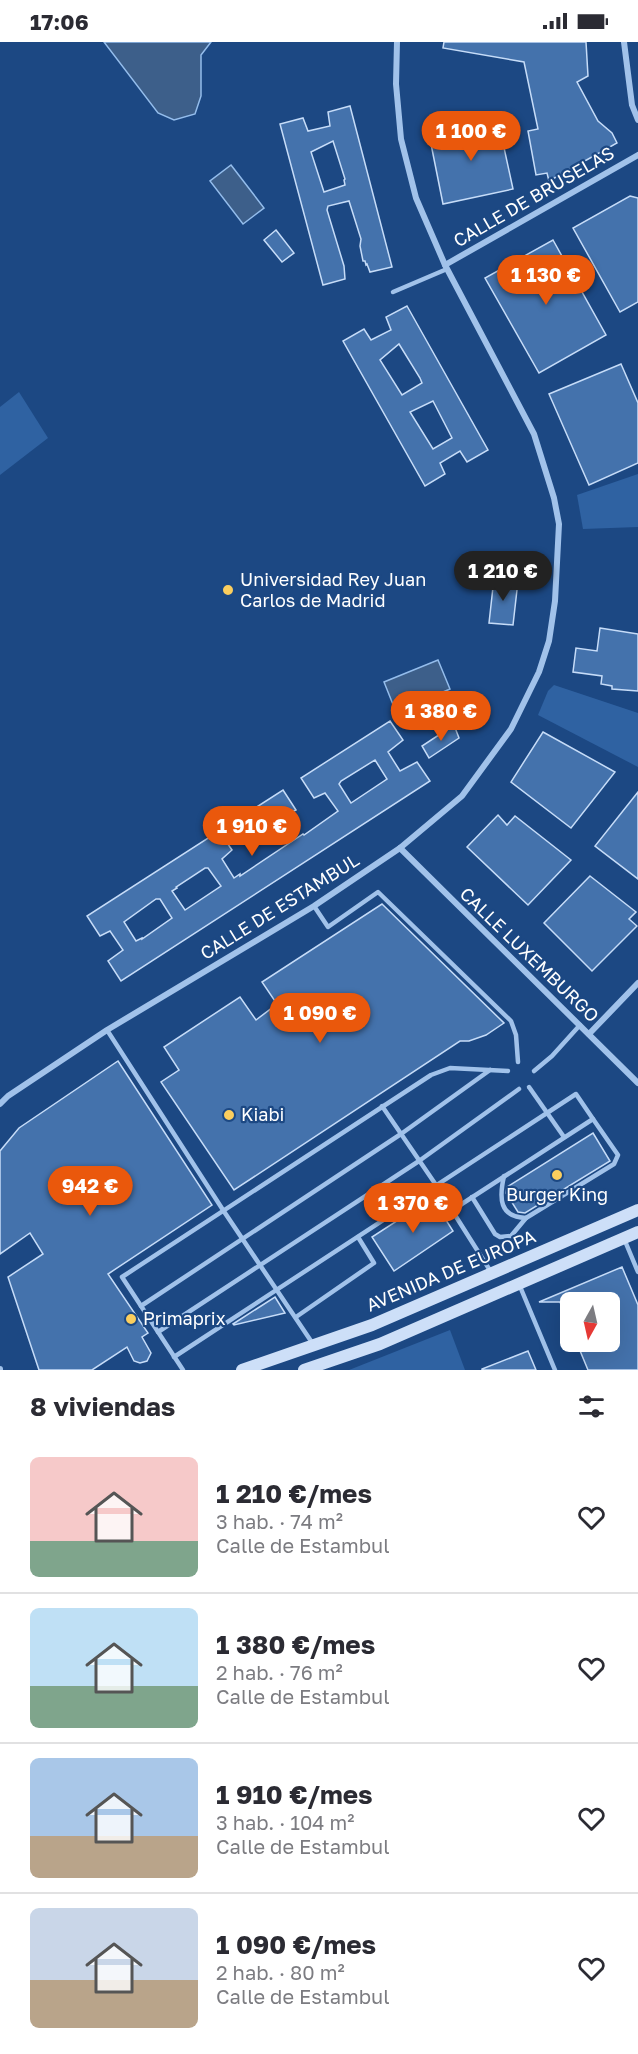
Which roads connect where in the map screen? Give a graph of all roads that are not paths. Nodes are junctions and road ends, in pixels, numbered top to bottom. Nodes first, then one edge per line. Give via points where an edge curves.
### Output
1 (397, 42) edge
2 (624, 42) edge
3 (638, 120) edge
4 (638, 155) edge
5 (446, 267) junction
6 (393, 292) dead end
7 (400, 848) junction
8 (315, 906) junction
9 (638, 984) edge
10 (580, 1025) junction
11 (107, 1030) junction
12 (589, 1034) junction
13 (518, 1062) dead end
14 (490, 1070) junction
15 (508, 1071) dead end
16 (534, 1071) dead end
17 (638, 1083) edge
18 (529, 1087) dead end
19 (519, 1089) dead end
20 (0, 1104) edge
21 (382, 1106) junction
22 (546, 1112) junction
23 (593, 1119) junction
24 (401, 1134) junction
25 (564, 1137) junction
26 (419, 1161) junction
27 (504, 1176) junction
28 (436, 1185) junction
29 (472, 1197) junction
30 (223, 1210) junction
31 (638, 1210) edge
32 (452, 1211) junction
33 (526, 1218) junction
34 (638, 1232) edge
35 (358, 1238) junction
36 (624, 1238) junction
37 (242, 1239) junction
38 (260, 1265) junction
39 (491, 1272) junction
40 (638, 1272) edge
41 (519, 1284) junction
42 (278, 1291) junction
43 (141, 1306) junction
44 (296, 1317) junction
45 (158, 1332) junction
46 (314, 1345) junction
47 (174, 1357) junction
48 (183, 1370) edge
49 (242, 1370) edge
50 (304, 1370) edge
51 (555, 1370) edge

1 - 5 street, CALLE DE ESTAMBUL via 400,139 416,198
2 - 3 street via 632,105
4 - 5 street, CALLE DE BRUSELAS
5 - 6 lane
5 - 7 street, CALLE DE ESTAMBUL via 534,434 559,524 555,601 539,672 512,729 462,795
7 - 8 street, CALLE DE ESTAMBUL
7 - 10 street, CALLE LUXEMBURGO
8 - 11 street, CALLE DE ESTAMBUL
8 - 13 lane via 328,927 378,892 511,1020
9 - 12 street
10 - 12 street, CALLE LUXEMBURGO
10 - 16 lane
11 - 20 street, CALLE DE ESTAMBUL
11 - 30 lane
12 - 17 street, CALLE LUXEMBURGO
14 - 15 lane
14 - 21 lane via 450,1068 431,1075
14 - 24 lane
18 - 22 lane
19 - 26 lane
21 - 24 lane
21 - 30 lane
22 - 23 lane via 576,1094
22 - 25 lane
22 - 28 lane
23 - 25 lane
23 - 33 lane via 618,1155 614,1164
24 - 26 lane
24 - 37 lane
25 - 27 lane
26 - 28 lane
26 - 38 lane
27 - 29 lane
27 - 33 lane via 499,1194 505,1210 517,1218
28 - 32 lane
28 - 35 lane
29 - 32 lane
29 - 33 lane via 500,1237 511,1236
30 - 37 lane
30 - 43 lane via 122,1277
31 - 39 street, AVENIDA DE EUROPA
32 - 39 lane
34 - 36 street
35 - 42 lane
35 - 44 lane via 374,1263
36 - 40 lane
36 - 41 street
37 - 38 lane
37 - 43 lane
38 - 42 lane
38 - 45 lane
39 - 46 street, AVENIDA DE EUROPA via 372,1325
41 - 50 street via 380,1344
41 - 51 lane
42 - 44 lane
42 - 47 lane
43 - 45 lane
44 - 46 lane
45 - 47 lane
46 - 49 street, AVENIDA DE EUROPA
47 - 48 lane

